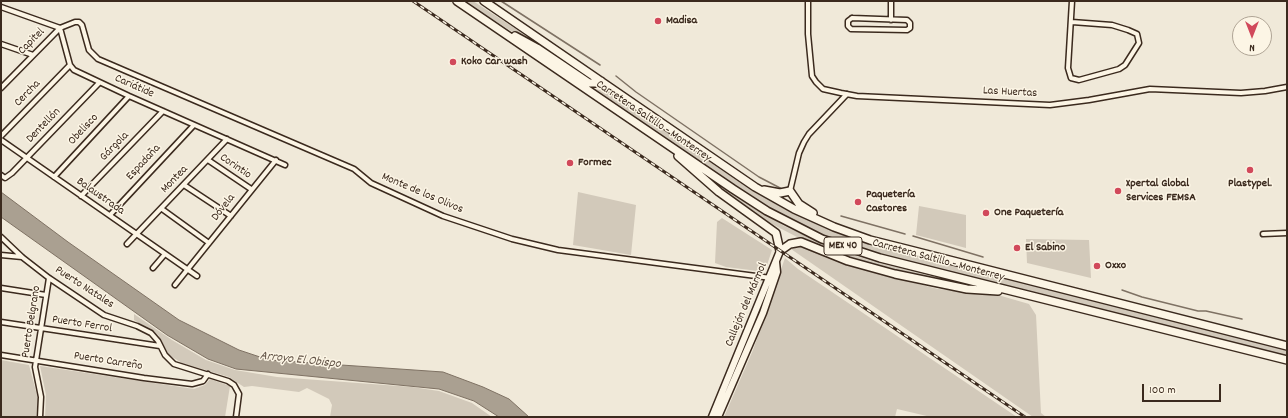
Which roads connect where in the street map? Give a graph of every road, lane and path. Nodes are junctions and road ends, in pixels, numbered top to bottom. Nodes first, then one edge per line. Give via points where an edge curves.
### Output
1 (457, 1) edge
2 (484, 1) edge
3 (808, 1) edge
4 (891, 1) edge
5 (1072, 1) edge
6 (1, 7) edge
7 (891, 20) junction
8 (487, 21) junction
9 (1072, 22) junction
10 (60, 28) junction
11 (1, 44) edge
12 (33, 55) junction
13 (70, 65) junction
14 (601, 81) junction
15 (99, 83) junction
16 (1287, 87) edge
17 (1, 88) edge
18 (847, 94) junction
19 (130, 96) junction
20 (163, 111) junction
21 (194, 125) junction
22 (1, 136) edge
23 (227, 139) junction
24 (1, 140) edge
25 (672, 148) junction
26 (27, 158) junction
27 (208, 160) junction
28 (276, 160) junction
29 (285, 165) dead end
30 (1, 176) edge
31 (54, 177) junction
32 (184, 185) junction
33 (755, 187) junction
34 (251, 189) junction
35 (790, 191) junction
36 (81, 196) junction
37 (162, 209) junction
38 (110, 215) junction
39 (231, 216) junction
40 (834, 227) junction
41 (1287, 233) edge
42 (137, 234) junction
43 (1263, 234) dead end
44 (1, 237) edge
45 (209, 243) junction
46 (127, 244) dead end
47 (780, 251) junction
48 (165, 254) junction
49 (1, 255) edge
50 (22, 257) junction
51 (153, 268) dead end
52 (188, 270) junction
53 (197, 276) dead end
54 (49, 278) junction
55 (771, 278) junction
56 (175, 285) dead end
57 (1, 288) edge
58 (1006, 290) junction
59 (46, 295) junction
60 (1, 322) edge
61 (41, 329) junction
62 (160, 346) junction
63 (1287, 346) edge
64 (1, 355) edge
65 (36, 360) junction
66 (1287, 360) edge
67 (208, 374) junction
68 (729, 382) junction
69 (40, 417) edge
70 (236, 417) edge
71 (712, 417) edge
72 (718, 417) edge

1 - 8 main road, Carretera Saltillo - Monterrey / MEX 40
2 - 14 main road, Carretera Saltillo - Monterrey / MEX 40
3 - 18 street, Las Huertas via 812,76 824,89
4 - 7 street
5 - 9 street
6 - 10 street
7 - 7 street via 852,18 848,21 848,26 851,29 910,28 907,20
8 - 14 main road via 537,48 589,83
8 - 25 main road, Carretera Saltillo - Monterrey / MEX 40
9 - 9 street via 1068,68 1071,78 1074,79 1079,80 1119,69 1125,65 1139,43 1137,34 1128,30 1104,24
10 - 12 street, Capitel
10 - 13 street
10 - 55 street, Monte de los Olivos via 79,22 89,50 98,58 354,169 371,183 443,216 558,250
11 - 12 street
12 - 17 street, Capitel
13 - 15 street, Cariátide via 74,70
13 - 22 street, Cercha
14 - 33 main road, Carretera Saltillo - Monterrey / MEX 40
15 - 19 street, Cariátide
15 - 26 street, Dentellón
16 - 18 street, Las Huertas via 1241,93 1150,89 1050,105
18 - 35 street via 804,142 799,152
19 - 20 street, Cariátide
19 - 31 street, Obelisco
20 - 21 street, Cariátide
20 - 36 street, Gárgola
21 - 23 street, Cariátide
21 - 38 street, Espadaña
23 - 27 street, Montea
23 - 28 street, Cariátide
24 - 26 street, Balaustrada
25 - 47 main road via 687,165 719,192 776,233
25 - 58 main road, Carretera Saltillo - Monterrey / MEX 40 via 767,212 822,238 880,258
26 - 30 street, Dentellón via 7,177
26 - 31 street, Balaustrada
27 - 32 street, Montea
27 - 34 street, Corintio
28 - 29 street, Cariátide
28 - 34 street, Dóvela
31 - 36 street, Balaustrada
32 - 37 street, Montea
32 - 39 street
33 - 35 main road via 773,192
33 - 40 main road, Carretera Saltillo - Monterrey / MEX 40 via 794,209
34 - 39 street, Dóvela
35 - 40 main road via 802,206
36 - 38 street, Balaustrada
37 - 42 street, Montea
37 - 45 street
38 - 42 street, Balaustrada
39 - 45 street, Dóvela
40 - 63 main road, Carretera Saltillo - Monterrey / MEX 40 via 899,248
41 - 43 street
42 - 46 street, Montea
42 - 48 street, Balaustrada
44 - 50 street, Puerto Natales
45 - 52 street, Dóvela
47 - 55 street, Callejón del Mármol
47 - 58 main road via 790,244 801,242 848,261 946,286
48 - 51 street
48 - 52 street, Balaustrada
49 - 50 street
50 - 54 street, Puerto Natales
52 - 53 street, Balaustrada
52 - 56 street, Dóvela
54 - 59 street, Puerto Belgrano
54 - 62 street, Puerto Natales via 104,315 151,333
55 - 68 street, Callejón del Mármol
57 - 59 street
58 - 66 main road, Carretera Saltillo - Monterrey / MEX 40
59 - 61 street, Puerto Belgrano
60 - 61 street, Puerto Ferrol
61 - 62 street, Puerto Ferrol
61 - 65 street, Puerto Belgrano
62 - 67 street, Puerto Natales via 174,364
64 - 65 street, Puerto Carreño
65 - 67 street, Puerto Carreño via 192,384 203,381
65 - 69 street, Puerto Belgrano via 36,375 41,397
67 - 70 street, Puerto Natales via 228,381 237,389 239,401
68 - 71 street, Callejón del Mármol
68 - 72 street, Callejón del Mármol

